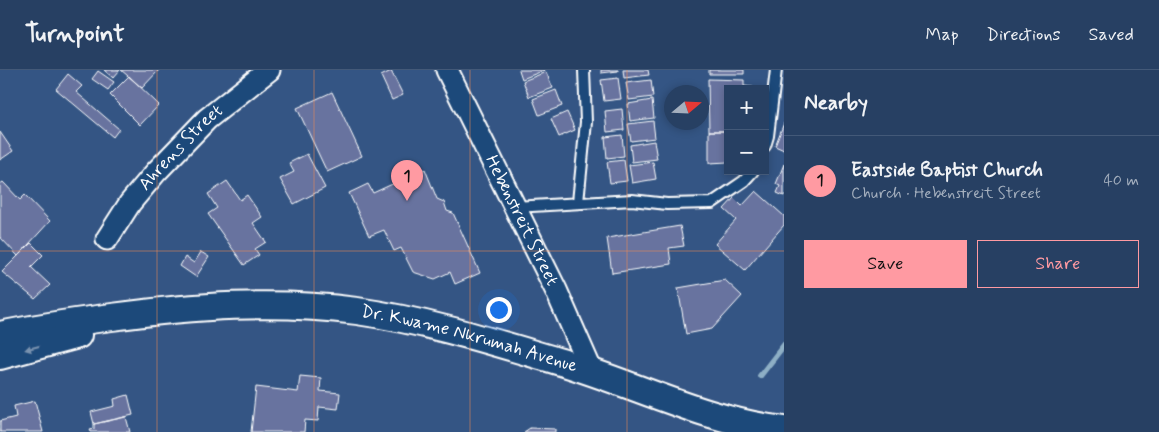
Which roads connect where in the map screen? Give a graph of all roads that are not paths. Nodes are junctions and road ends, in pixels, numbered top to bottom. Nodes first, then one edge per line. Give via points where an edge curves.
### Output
1 (269, 70) edge
2 (447, 70) edge
3 (584, 70) edge
4 (776, 70) edge
5 (769, 130) edge
6 (749, 175) edge
7 (578, 202) junction
8 (515, 207) junction
9 (107, 239) dead end
10 (145, 313) junction
11 (0, 335) edge
12 (0, 356) edge
13 (592, 372) junction
14 (784, 430) edge

1 - 9 street, Ahrens Street via 208,119 156,172 130,203
2 - 8 street, Hebenstreit Street
3 - 7 lane via 586,122
4 - 5 lane
6 - 7 lane via 712,203
7 - 8 lane
8 - 13 street, Hebenstreit Street
10 - 11 street, Dr. Kwame Nkrumah Avenue via 36,327
10 -> 12 street, Dr. Kwame Nkrumah Avenue via 101,329
10 - 13 street, Dr. Kwame Nkrumah Avenue via 267,304 356,311 456,330
13 - 14 street, Dr. Kwame Nkrumah Avenue via 729,421

